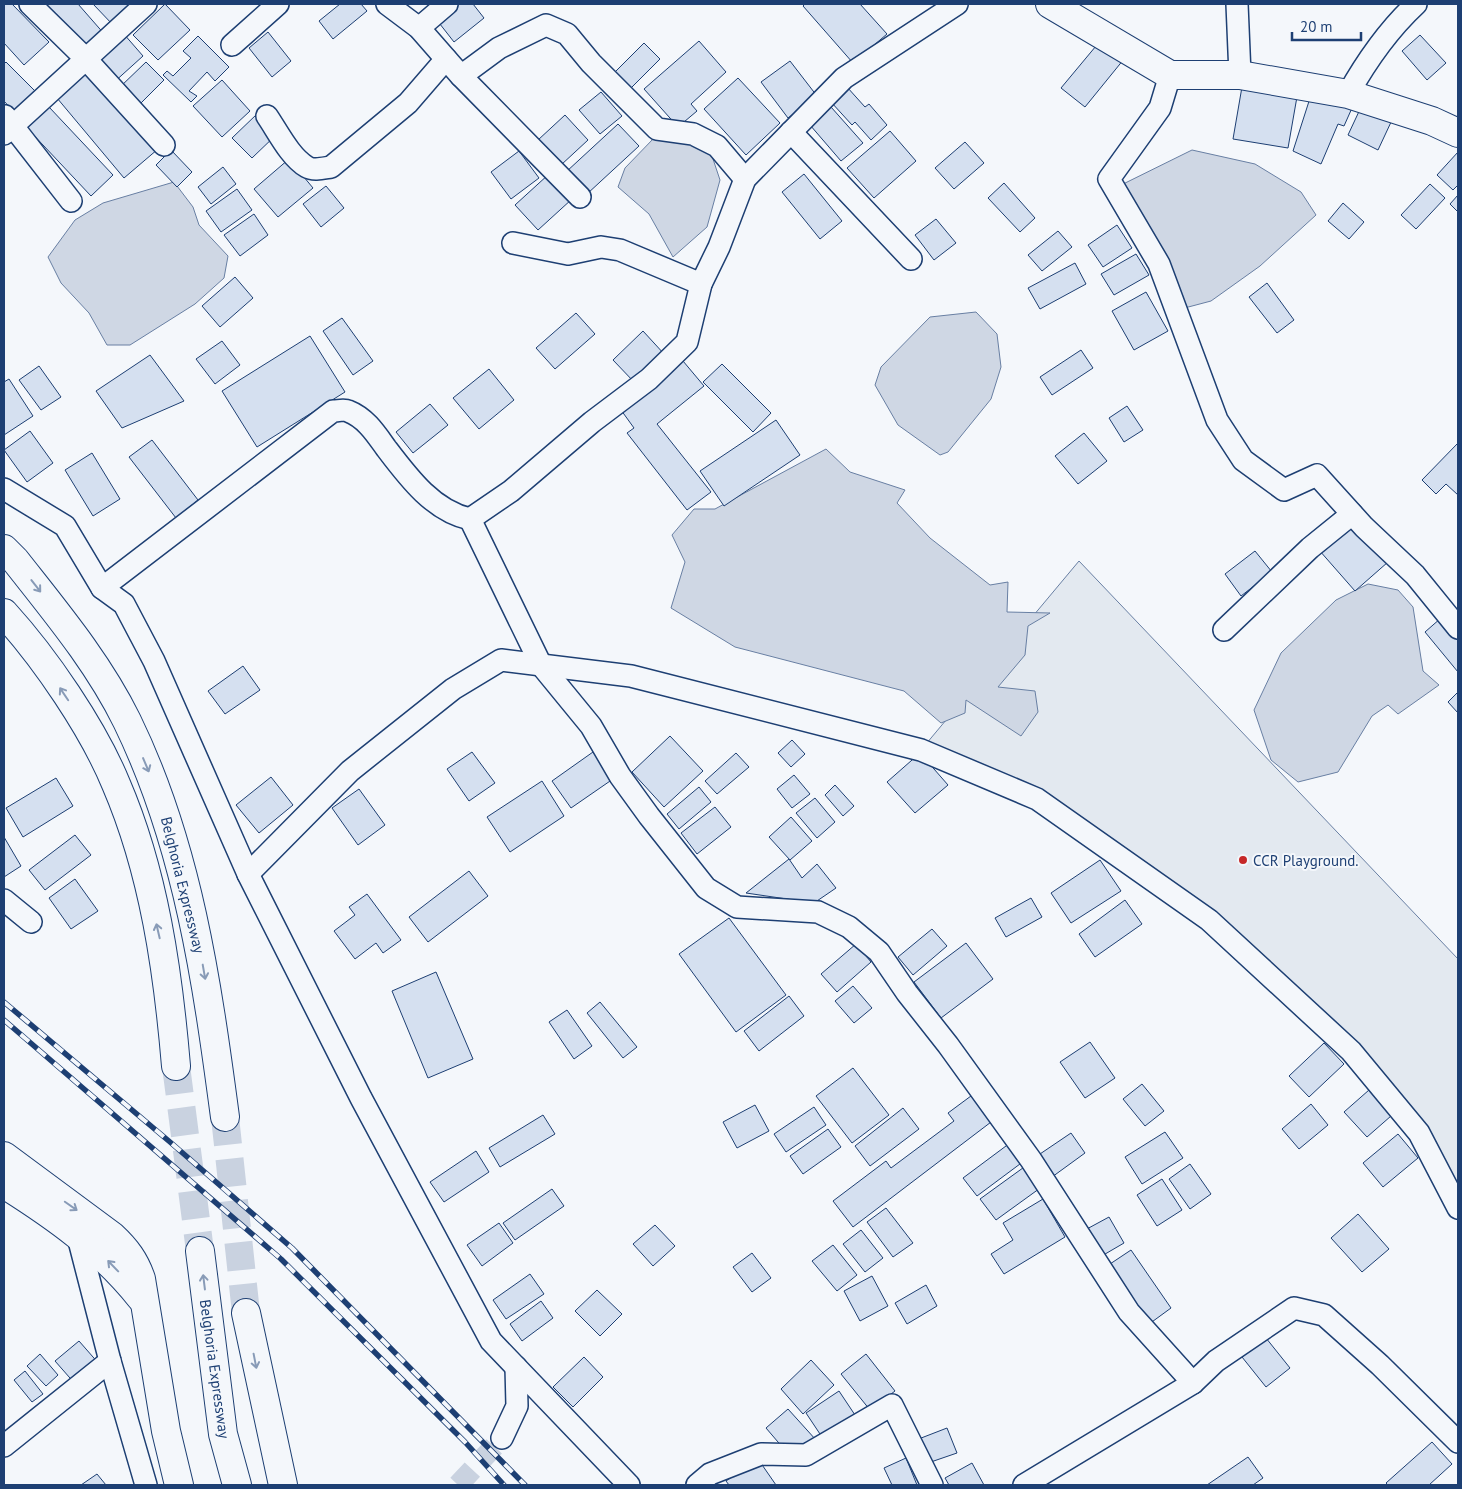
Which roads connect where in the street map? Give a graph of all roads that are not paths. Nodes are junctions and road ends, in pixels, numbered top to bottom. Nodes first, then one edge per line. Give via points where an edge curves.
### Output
1 (30, 4) edge
2 (146, 4) edge
3 (278, 4) edge
4 (387, 4) edge
5 (447, 4) edge
6 (957, 4) edge
7 (1050, 4) edge
8 (1237, 4) edge
9 (1416, 4) edge
10 (419, 28) junction
11 (232, 45) dead end
12 (85, 58) junction
13 (446, 59) junction
14 (1170, 75) junction
15 (1240, 75) junction
16 (461, 76) junction
17 (1348, 94) junction
18 (267, 116) dead end
19 (7, 125) edge
20 (792, 132) junction
21 (1458, 133) edge
22 (164, 145) dead end
23 (745, 179) junction
24 (580, 197) dead end
25 (70, 201) dead end
26 (513, 242) dead end
27 (911, 259) dead end
28 (701, 284) junction
29 (4, 489) edge
30 (1352, 514) junction
31 (470, 519) junction
32 (4, 549) edge
33 (102, 588) junction
34 (4, 613) edge
35 (1458, 628) edge
36 (1224, 630) dead end
37 (541, 665) junction
38 (248, 874) junction
39 (4, 900) edge
40 (31, 922) dead end
41 (176, 1066) tunnel mouth
42 (225, 1117) tunnel mouth
43 (4, 1156) edge
44 (4, 1184) edge
45 (36, 1193) junction
46 (1458, 1208) edge
47 (77, 1233) junction
48 (200, 1251) tunnel mouth
49 (145, 1303) junction
50 (246, 1313) tunnel mouth
51 (110, 1361) junction
52 (516, 1367) junction
53 (1193, 1383) junction
54 (502, 1438) tunnel mouth
55 (1458, 1442) edge
56 (4, 1446) edge
57 (146, 1485) edge
58 (179, 1485) edge
59 (237, 1485) edge
60 (283, 1485) edge
61 (629, 1485) edge
62 (697, 1485) edge
63 (932, 1485) edge
64 (1024, 1485) edge

1 - 12 street
2 - 12 street
3 - 11 street
4 - 10 street
5 - 10 street
6 - 20 street via 844,78
7 - 14 main road
8 - 15 street
9 - 17 street via 1394,24
10 - 13 street
12 - 19 street
12 - 22 street
13 - 16 street
13 - 18 street via 408,102 331,167 308,167
14 - 15 main road
14 - 30 street via 1160,108 1109,179 1160,264 1217,420 1243,460 1284,490 1317,475
15 - 17 main road
16 - 23 street via 499,48 546,26 567,34 590,63 658,129 693,134 717,146
16 - 24 street
17 - 21 main road via 1432,121
19 - 25 street
20 - 23 street
20 - 27 street
23 - 28 street
26 - 28 street via 568,254 601,247 620,250
28 - 31 street via 687,342 649,379 592,422 511,491
29 - 33 street via 66,526
30 - 35 street via 1415,575
30 - 36 street via 1310,548
31 - 33 street via 456,516 432,502 368,423 347,410 333,411
31 - 37 street
32 -> 42 main road, Belghoria Expressway via 78,640 127,721 172,832 204,971
33 - 38 street via 124,604 154,661
41 -> 34 main road via 171,1004 160,940 133,829 120,792 92,734 27,639
37 - 38 street via 502,660 453,689 350,771
37 - 46 street via 631,676 921,750 1037,799 1209,920 1351,1051 1419,1133
37 - 53 street via 591,726 648,816 706,888 736,907 818,912 850,927 880,952 1031,1160 1129,1312
38 - 52 street via 361,1098 491,1341
39 - 40 street
43 - 45 main road
44 - 45 main road
45 - 47 main road
45 -> 49 main road via 86,1216 126,1249 136,1264
49 -> 47 main road via 120,1272
47 - 51 street
59 -> 48 main road, Belghoria Expressway via 223,1434
49 - 58 main road via 166,1431
50 -> 60 main road
51 - 56 street
51 - 57 street
52 - 54 street via 516,1406
52 - 61 street
53 - 55 street via 1224,1356 1294,1308 1324,1315
53 - 64 street
62 - 63 street via 710,1474 761,1454 806,1456 892,1405

